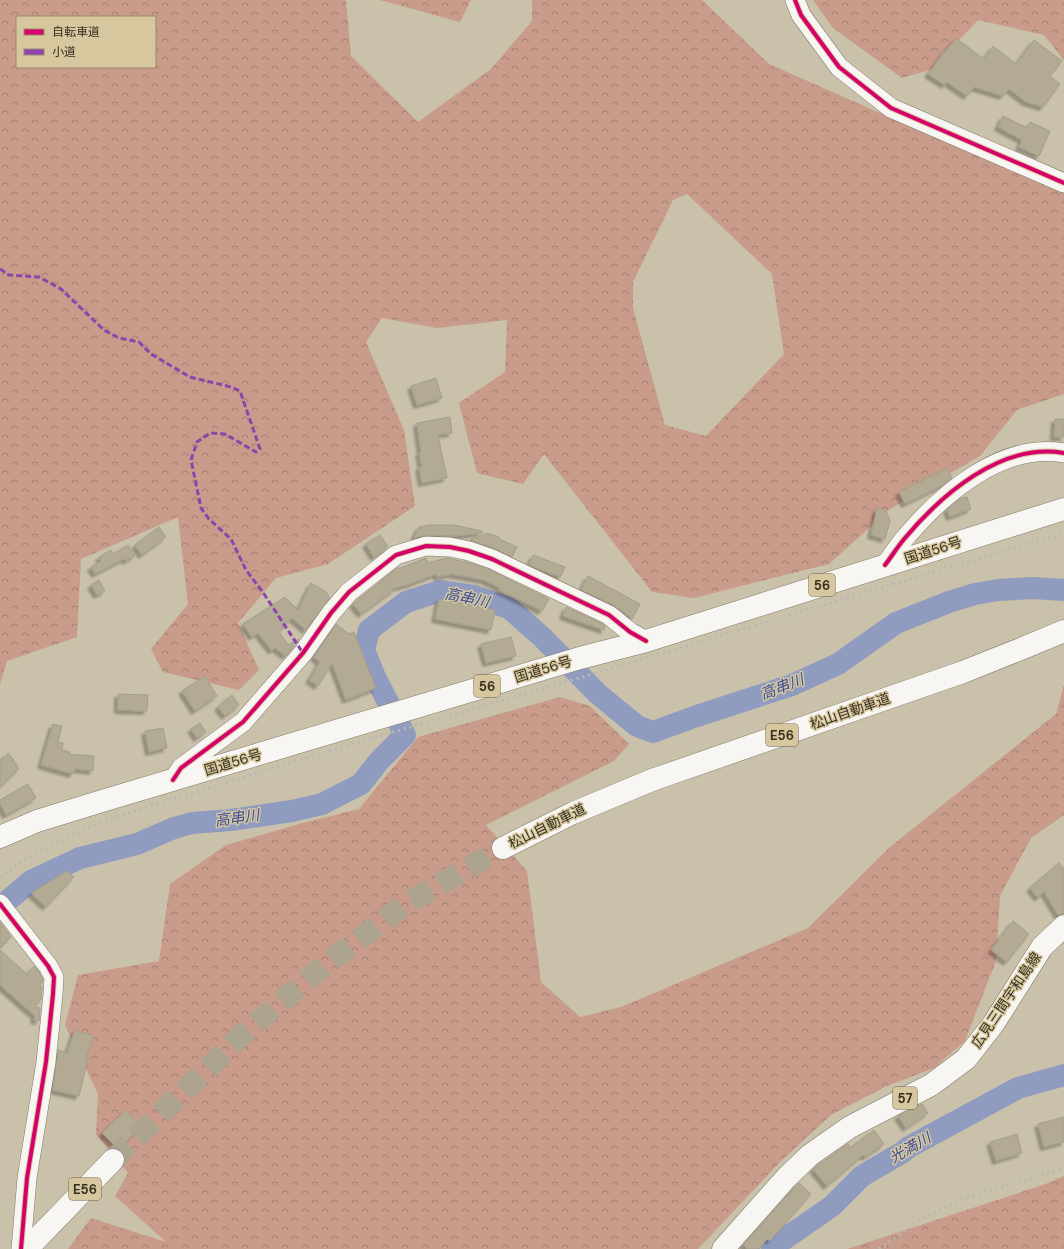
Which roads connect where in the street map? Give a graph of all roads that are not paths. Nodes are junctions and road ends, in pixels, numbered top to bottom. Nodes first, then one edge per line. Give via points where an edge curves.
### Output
1 (795, 0) edge
2 (1064, 182) edge
3 (1064, 453) edge
4 (1064, 509) edge
5 (885, 565) junction
6 (1064, 630) edge
7 (646, 641) junction
8 (173, 780) junction
9 (0, 837) edge
10 (503, 848) tunnel mouth
11 (5, 910) edge
12 (1064, 926) edge
13 (113, 1160) tunnel mouth
14 (24, 1243) edge
15 (6, 1249) edge
16 (723, 1249) edge

1 - 2 street via 800,15 839,67 891,108
3 - 5 street via 1037,452 1015,456 989,466 944,498 905,538
4 - 5 main road, 国道56号 / 56
5 - 7 main road, 国道56号 / 56
6 - 10 main road, 松山自動車道 / E56 via 963,672 652,780 572,813
7 - 8 main road, 国道56号 / 56 via 580,658
7 - 8 street via 609,615 492,559 450,547 426,546 396,556 349,592 303,653 243,722 181,768
8 - 9 main road, 国道56号 / 56 via 37,821
11 - 14 street via 54,977 46,1062 27,1178
12 - 16 main road, 広見三間宇和島線 / 57 via 1042,947 994,1023 966,1059 931,1085 850,1127 810,1154
13 - 14 main road, E56 via 58,1218
14 - 15 street

